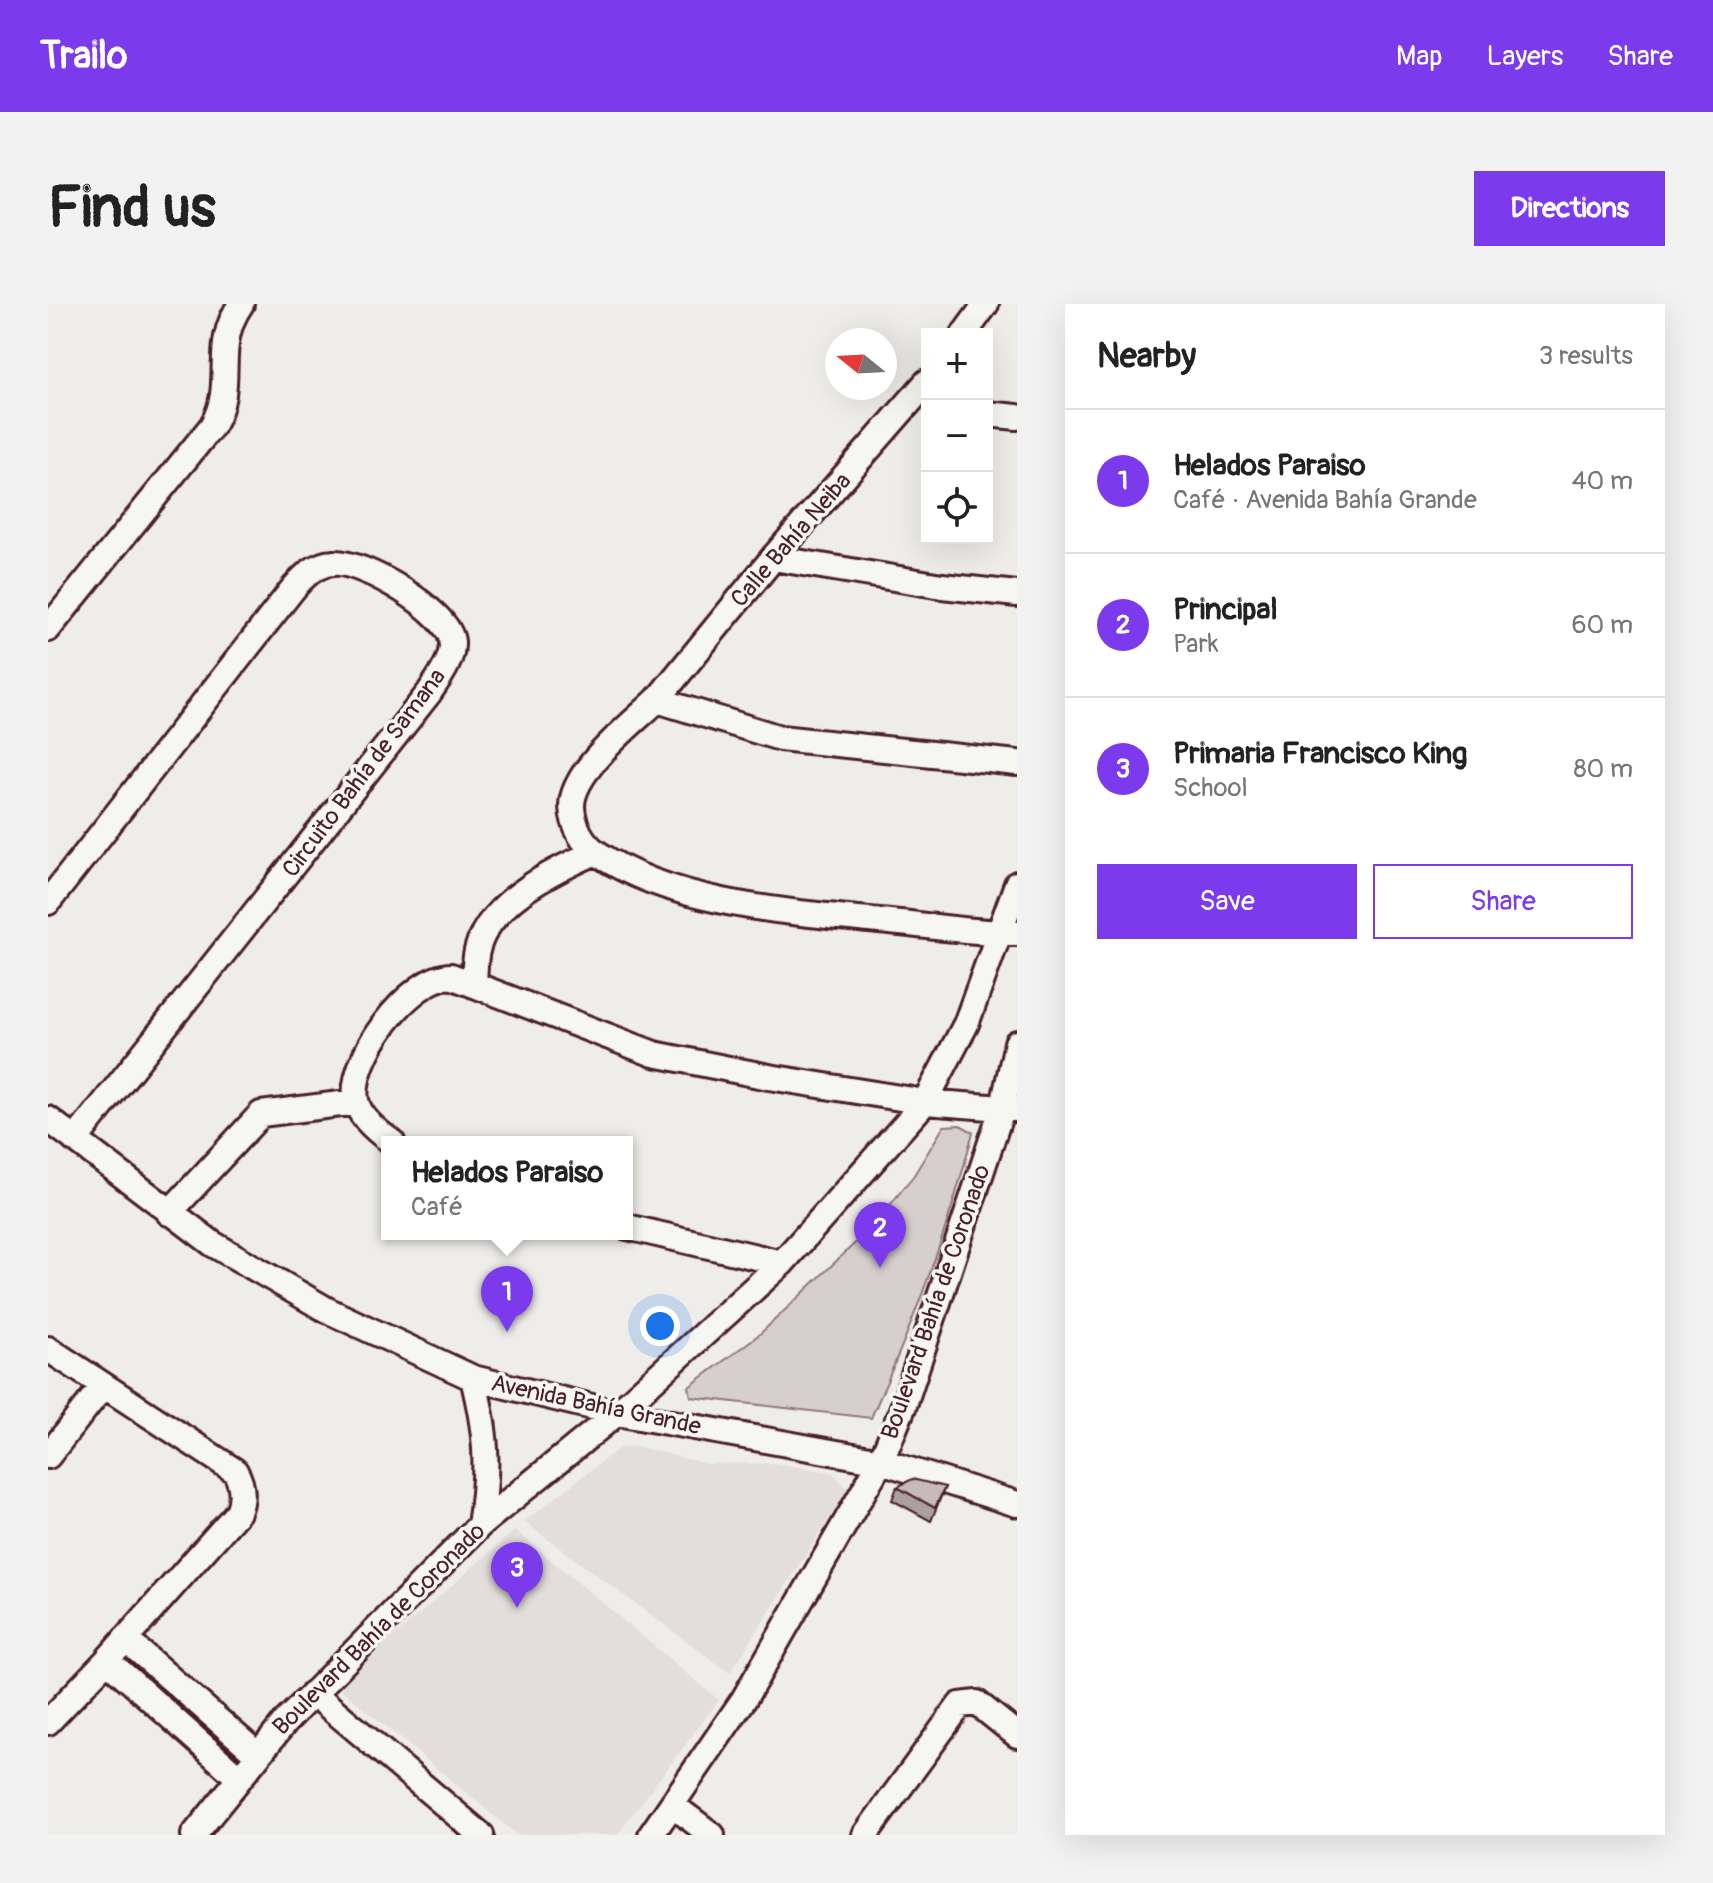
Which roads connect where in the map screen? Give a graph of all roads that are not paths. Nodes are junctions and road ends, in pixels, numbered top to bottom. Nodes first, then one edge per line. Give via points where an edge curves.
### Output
1 (241, 304) edge
2 (986, 304) edge
3 (968, 328) edge
4 (917, 408) edge
5 (993, 415) edge
6 (1017, 417) edge
7 (773, 558) junction
8 (1017, 594) edge
9 (48, 629) edge
10 (657, 700) junction
11 (1017, 763) edge
12 (596, 852) junction
13 (1017, 884) edge
14 (48, 902) edge
15 (1008, 933) edge
16 (474, 985) junction
17 (1017, 1043) edge
18 (356, 1102) junction
19 (925, 1102) junction
20 (1012, 1105) edge
21 (48, 1119) edge
22 (385, 1136) edge
23 (75, 1140) junction
24 (169, 1213) junction
25 (633, 1228) edge
26 (782, 1263) junction
27 (48, 1349) edge
28 (473, 1378) junction
29 (102, 1387) junction
30 (617, 1413) junction
31 (48, 1456) edge
32 (881, 1461) junction
33 (1017, 1504) edge
34 (480, 1525) junction
35 (125, 1639) junction
36 (107, 1660) junction
37 (313, 1693) junction
38 (48, 1722) edge
39 (1017, 1735) edge
40 (257, 1754) junction
41 (239, 1778) junction
42 (672, 1805) junction
43 (204, 1831) edge
44 (481, 1835) edge
45 (651, 1835) edge
46 (712, 1835) edge
47 (865, 1835) edge

1 - 9 street via 223,342 226,386 219,413
2 - 3 street
4 - 7 street, Calle Bahía Neiba
5 - 6 street
7 - 8 street
7 - 10 street, Calle Bahía Neiba
10 - 11 street via 780,738
10 - 12 street, Calle Bahía Neiba via 594,761 575,791 572,807 579,835
12 - 15 street via 684,891 795,912
12 - 16 street via 553,871 507,903 478,946
13 - 15 street, Boulevard Bahía de Coronado
14 - 23 street, Circuito Bahía de Samana via 313,570 333,563 363,568 442,621 452,643 429,693
15 - 19 street, Boulevard Bahía de Coronado
16 - 18 street via 451,976 420,985 366,1048
16 - 19 street via 654,1054
17 - 20 street, Boulevard Bahía de Coronado
18 - 22 street
18 - 24 street via 261,1114
19 - 20 street
19 - 26 street, Boulevard Bahía de Coronado
20 - 32 street, Boulevard Bahía de Coronado
21 - 23 street, Avenida Bahía Grande
23 - 24 street, Avenida Bahía Grande
24 - 28 street, Avenida Bahía Grande via 327,1310
25 - 26 street
26 - 30 street, Boulevard Bahía de Coronado
27 - 29 street
28 - 30 street, Avenida Bahía Grande
28 - 34 street via 484,1422 488,1475
29 - 31 street
29 - 35 street via 235,1471 241,1489 238,1512
30 - 32 street, Avenida Bahía Grande
30 - 34 street, Boulevard Bahía de Coronado
32 - 33 street, Avenida Bahía Grande
32 - 42 street, Boulevard Bahía de Coronado via 744,1699
34 - 37 street, Boulevard Bahía de Coronado
35 - 36 street
35 - 40 street
36 - 38 street
36 - 41 street
37 - 40 street, Boulevard Bahía de Coronado
37 - 44 street
39 - 47 street via 977,1703 960,1705
40 - 41 street, Boulevard Bahía de Coronado
41 - 43 street, Boulevard Bahía de Coronado
42 - 45 street, Boulevard Bahía de Coronado
42 - 46 street

